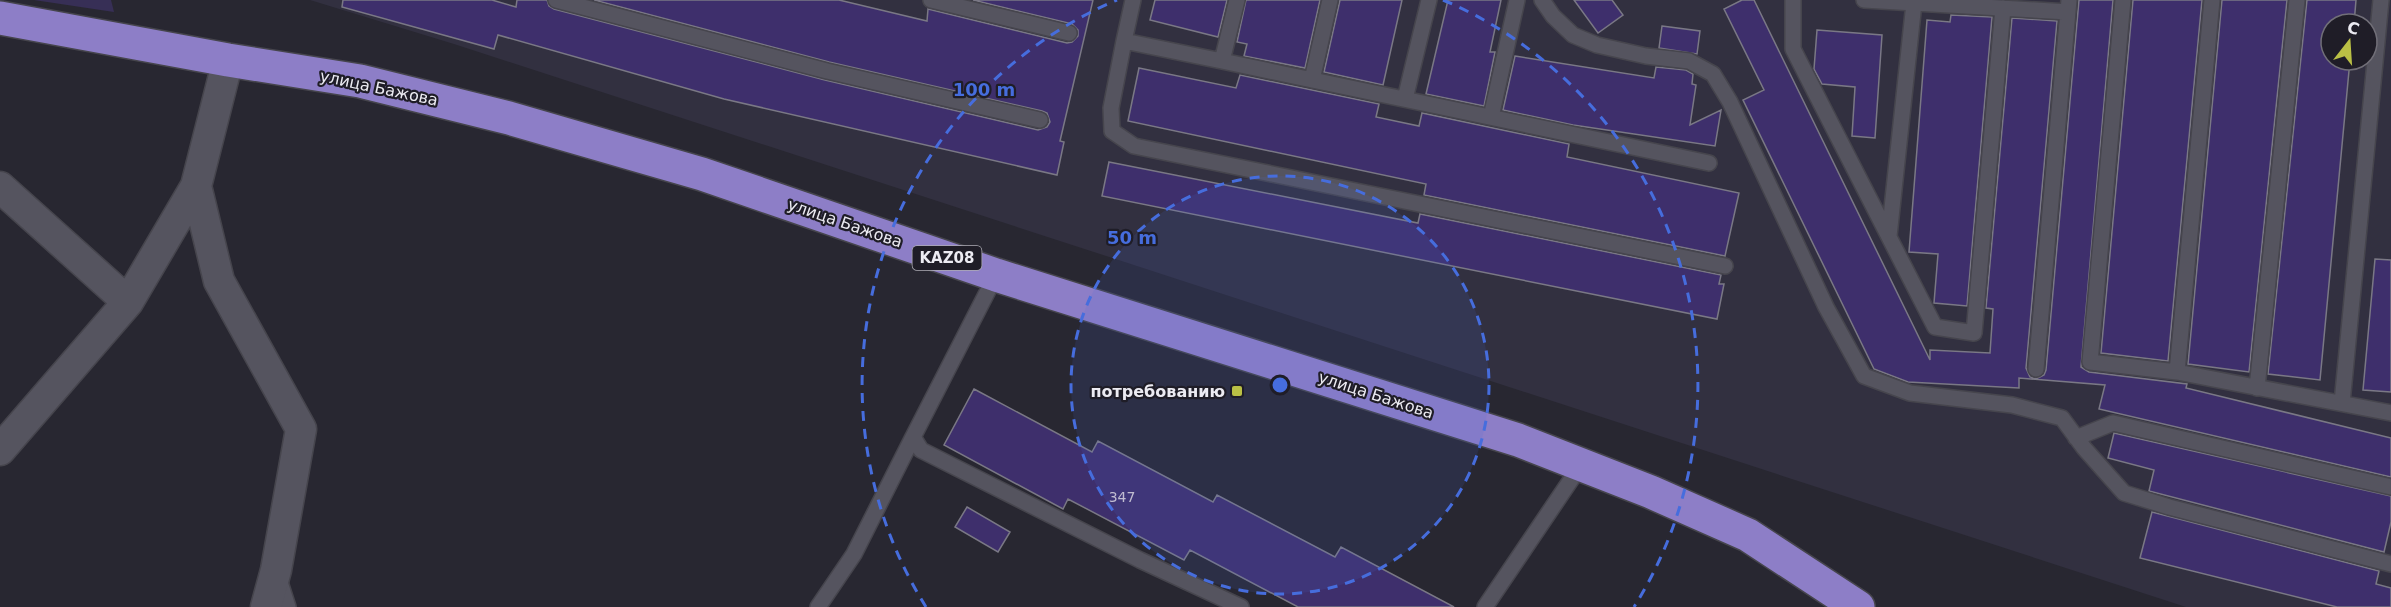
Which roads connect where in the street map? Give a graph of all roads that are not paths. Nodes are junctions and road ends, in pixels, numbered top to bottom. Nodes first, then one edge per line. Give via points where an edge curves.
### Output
1 (556, 0) edge
2 (931, 0) edge
3 (1133, 0) edge
4 (1237, 0) edge
5 (1330, 0) edge
6 (1429, 0) edge
7 (1517, 0) edge
8 (1542, 0) edge
9 (1793, 0) edge
10 (1864, 0) edge
11 (2123, 0) edge
12 (2212, 0) edge
13 (2297, 0) edge
14 (2381, 0) edge
15 (1914, 3) junction
16 (2068, 6) edge
17 (2002, 8) junction
18 (0, 18) edge
19 (1069, 33) dead end
20 (1124, 41) junction
21 (228, 60) junction
22 (1222, 61) junction
23 (1312, 80) junction
24 (1405, 99) junction
25 (1491, 117) junction
26 (1040, 120) dead end
27 (1709, 162) dead end
28 (196, 186) junction
29 (0, 187) edge
30 (1889, 236) junction
31 (1725, 266) dead end
32 (996, 275) junction
33 (128, 302) junction
34 (2036, 369) dead end
35 (2177, 372) junction
36 (2257, 388) junction
37 (2342, 403) junction
38 (2391, 413) edge
39 (913, 437) junction
40 (2076, 438) junction
41 (0, 450) edge
42 (1581, 465) junction
43 (2391, 487) edge
44 (2391, 564) edge
45 (276, 570) junction
46 (266, 607) edge
47 (288, 607) edge
48 (818, 607) edge
49 (1241, 607) edge
50 (1485, 607) edge
51 (1858, 607) edge

1 - 26 lane via 827,71
2 - 19 lane
3 - 20 lane
4 - 22 lane
5 - 23 lane
6 - 24 lane
7 - 25 lane
8 - 40 lane via 1573,35 1646,56 1689,61 1713,74 1730,102 1826,307 1864,376 1910,393 2012,405 2061,418
9 - 30 lane via 1793,49
10 - 15 lane
11 - 35 lane via 2090,362
12 - 35 lane
13 - 36 lane
14 - 37 lane
15 - 17 lane
15 - 30 lane
16 - 17 lane
16 - 34 lane
17 - 30 lane via 1974,333 1935,327
18 - 21 highway, улица Бажова / KAZ08
20 - 22 lane
20 - 31 lane via 1111,108 1112,131 1134,146
21 - 28 street
21 - 32 highway, улица Бажова / KAZ08 via 360,81 509,118 702,174
22 - 23 lane
23 - 24 lane
24 - 25 lane
25 - 27 lane
28 - 33 street
28 - 45 street via 219,281 301,429
29 - 33 street
32 - 39 lane
32 - 42 highway, улица Бажова / KAZ08 via 1518,440
33 - 41 street
35 - 36 lane
36 - 37 lane
37 - 38 lane
39 - 48 lane via 854,554
39 - 49 lane via 921,450
40 - 43 lane via 2112,423
40 - 44 lane via 2124,493
42 - 50 lane
42 - 51 highway, улица Бажова / KAZ08 via 1748,535
45 - 46 street
45 - 47 lane

